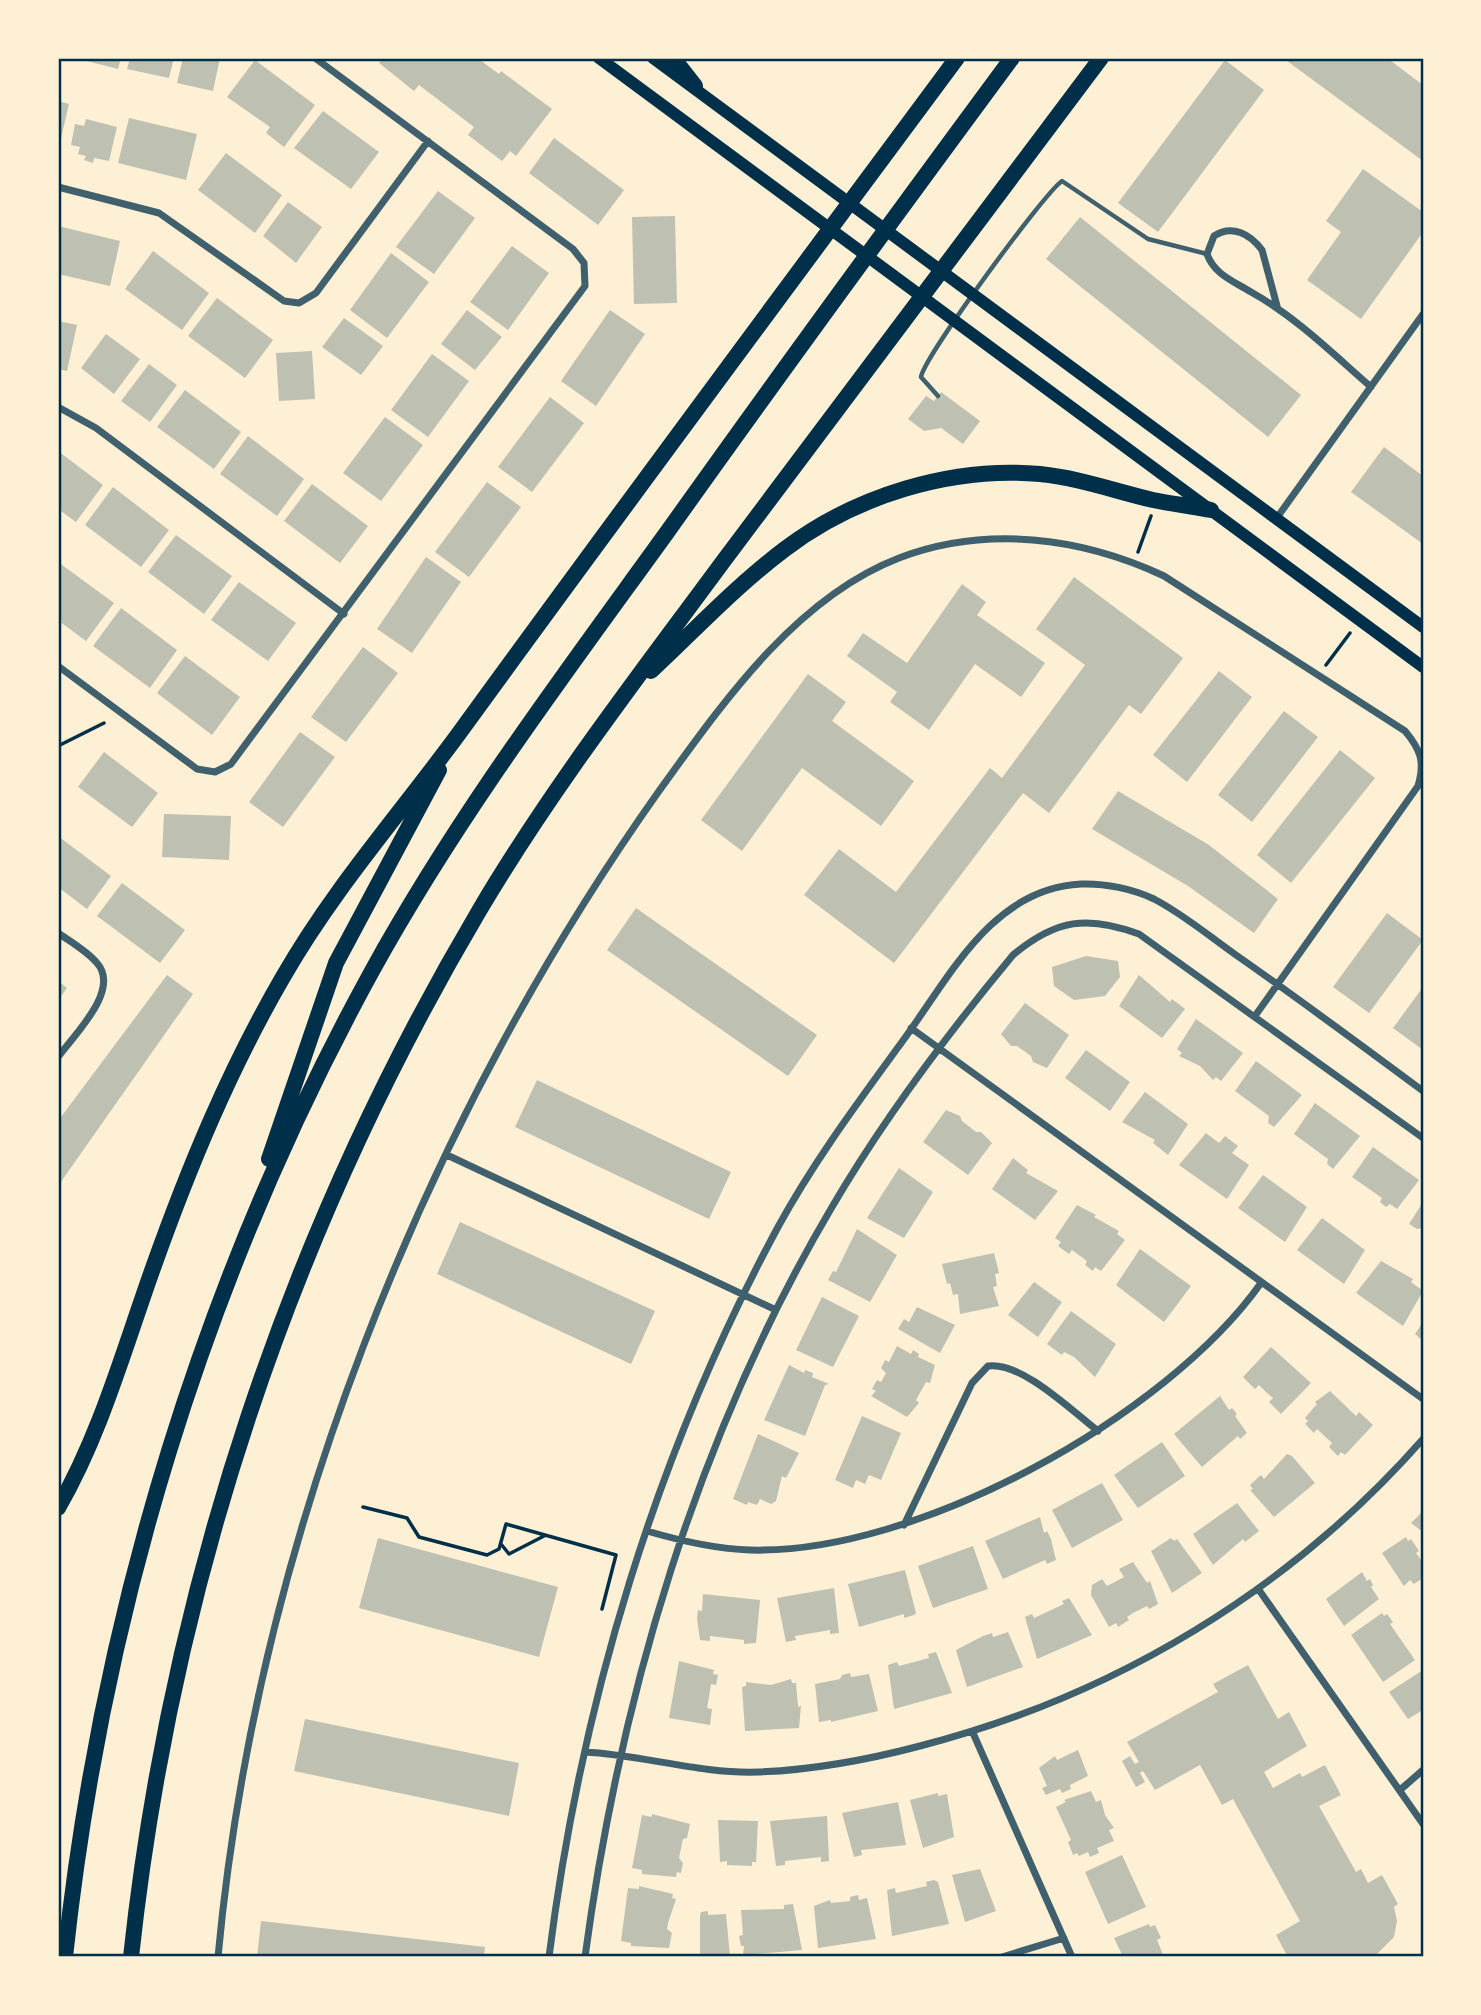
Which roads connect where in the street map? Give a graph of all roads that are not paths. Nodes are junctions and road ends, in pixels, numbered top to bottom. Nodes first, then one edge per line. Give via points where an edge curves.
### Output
1 (316, 58) edge
2 (599, 58) edge
3 (653, 58) edge
4 (673, 58) edge
5 (957, 58) edge
6 (1012, 58) edge
7 (1101, 58) edge
8 (695, 86) junction
9 (428, 141) junction
10 (58, 187) edge
11 (1207, 254) junction
12 (1277, 306) junction
13 (1423, 314) edge
14 (1371, 387) junction
15 (938, 396) dead end
16 (58, 407) edge
17 (1211, 510) junction
18 (1276, 519) junction
19 (344, 614) junction
20 (1423, 627) edge
21 (58, 666) edge
22 (1423, 667) edge
23 (621, 699) junction
24 (458, 734) junction
25 (1423, 764) edge
26 (58, 933) edge
27 (1279, 985) junction
28 (1255, 1016) junction
29 (911, 1028) junction
30 (941, 1049) junction
31 (58, 1057) edge
32 (1423, 1091) edge
33 (1423, 1138) edge
34 (447, 1155) junction
35 (1261, 1283) junction
36 (744, 1293) junction
37 (776, 1310) junction
38 (216, 1312) junction
39 (1423, 1399) edge
40 (1098, 1431) junction
41 (1423, 1439) edge
42 (58, 1508) edge
43 (904, 1524) junction
44 (646, 1531) junction
45 (682, 1541) junction
46 (1259, 1590) junction
47 (973, 1733) junction
48 (585, 1752) junction
49 (621, 1754) junction
50 (1423, 1770) edge
51 (1400, 1790) junction
52 (1423, 1824) edge
53 (1064, 1938) junction
54 (65, 1957) edge
55 (131, 1957) edge
56 (218, 1957) edge
57 (549, 1957) edge
58 (585, 1957) edge
59 (1002, 1957) edge
60 (1072, 1957) edge

1 - 9 street
2 - 17 main road
3 - 8 main road
4 - 8 highway
5 - 24 highway
6 - 38 highway via 558,680 443,850 373,968 315,1081
7 - 23 highway
8 - 18 main road
9 - 10 street via 316,293 299,303 284,301 159,213
9 - 19 street via 573,249 584,263 586,280 579,297
11 - 12 street via 1221,274
11 - 12 street via 1209,243 1221,232 1252,237 1262,250
11 - 15 lane via 1148,239 1066,182 1058,183 927,358 921,377
12 - 14 street
13 - 14 street
14 - 18 street
16 - 19 street via 96,428
17 - 22 main road
17 - 23 highway via 1035,474 962,477 901,491 844,512 785,549
18 - 20 main road
19 - 21 street via 236,760 215,772 197,769
23 - 55 highway via 532,827 458,946 374,1107 289,1299 235,1453 189,1623 158,1760
24 - 38 highway via 336,963
24 - 42 highway via 335,893 238,1060 186,1178 87,1451
25 - 27 street via 1409,801
25 - 34 street via 1416,744 1394,722 1218,608 1134,562 1087,548 1013,538 930,548 896,559 861,577 808,615 741,685 683,758 626,838 535,986 492,1061
26 - 31 street via 97,963 104,976 102,997
27 - 28 street
27 - 29 street via 1151,898 1117,887 1080,884 1021,901 981,934
27 - 32 street
28 - 30 street via 1139,934 1099,921 1057,927 1031,939 1013,955
28 - 33 street
29 - 30 street
29 - 36 street via 818,1160
30 - 35 street
30 - 37 street via 854,1172
34 - 36 street
34 - 56 street via 378,1313 296,1550 250,1745
35 - 39 street
35 - 40 street via 1245,1306 1187,1363
36 - 37 street
36 - 44 street via 699,1392
37 - 45 street via 724,1424
38 - 54 highway via 159,1484 116,1648 90,1782
40 - 43 street via 1043,1464
40 - 43 street via 1026,1377 1009,1368 988,1366 972,1383
41 - 46 street via 1323,1539
43 - 45 street via 819,1543 764,1549
44 - 45 street
44 - 48 street
45 - 49 street
46 - 47 street via 1127,1669
46 - 51 street
47 - 49 street via 874,1758 790,1770 722,1770
47 - 53 street
48 - 49 street
48 - 57 street
49 - 58 street
50 - 51 street
51 - 52 street
53 - 59 street
53 - 60 street

